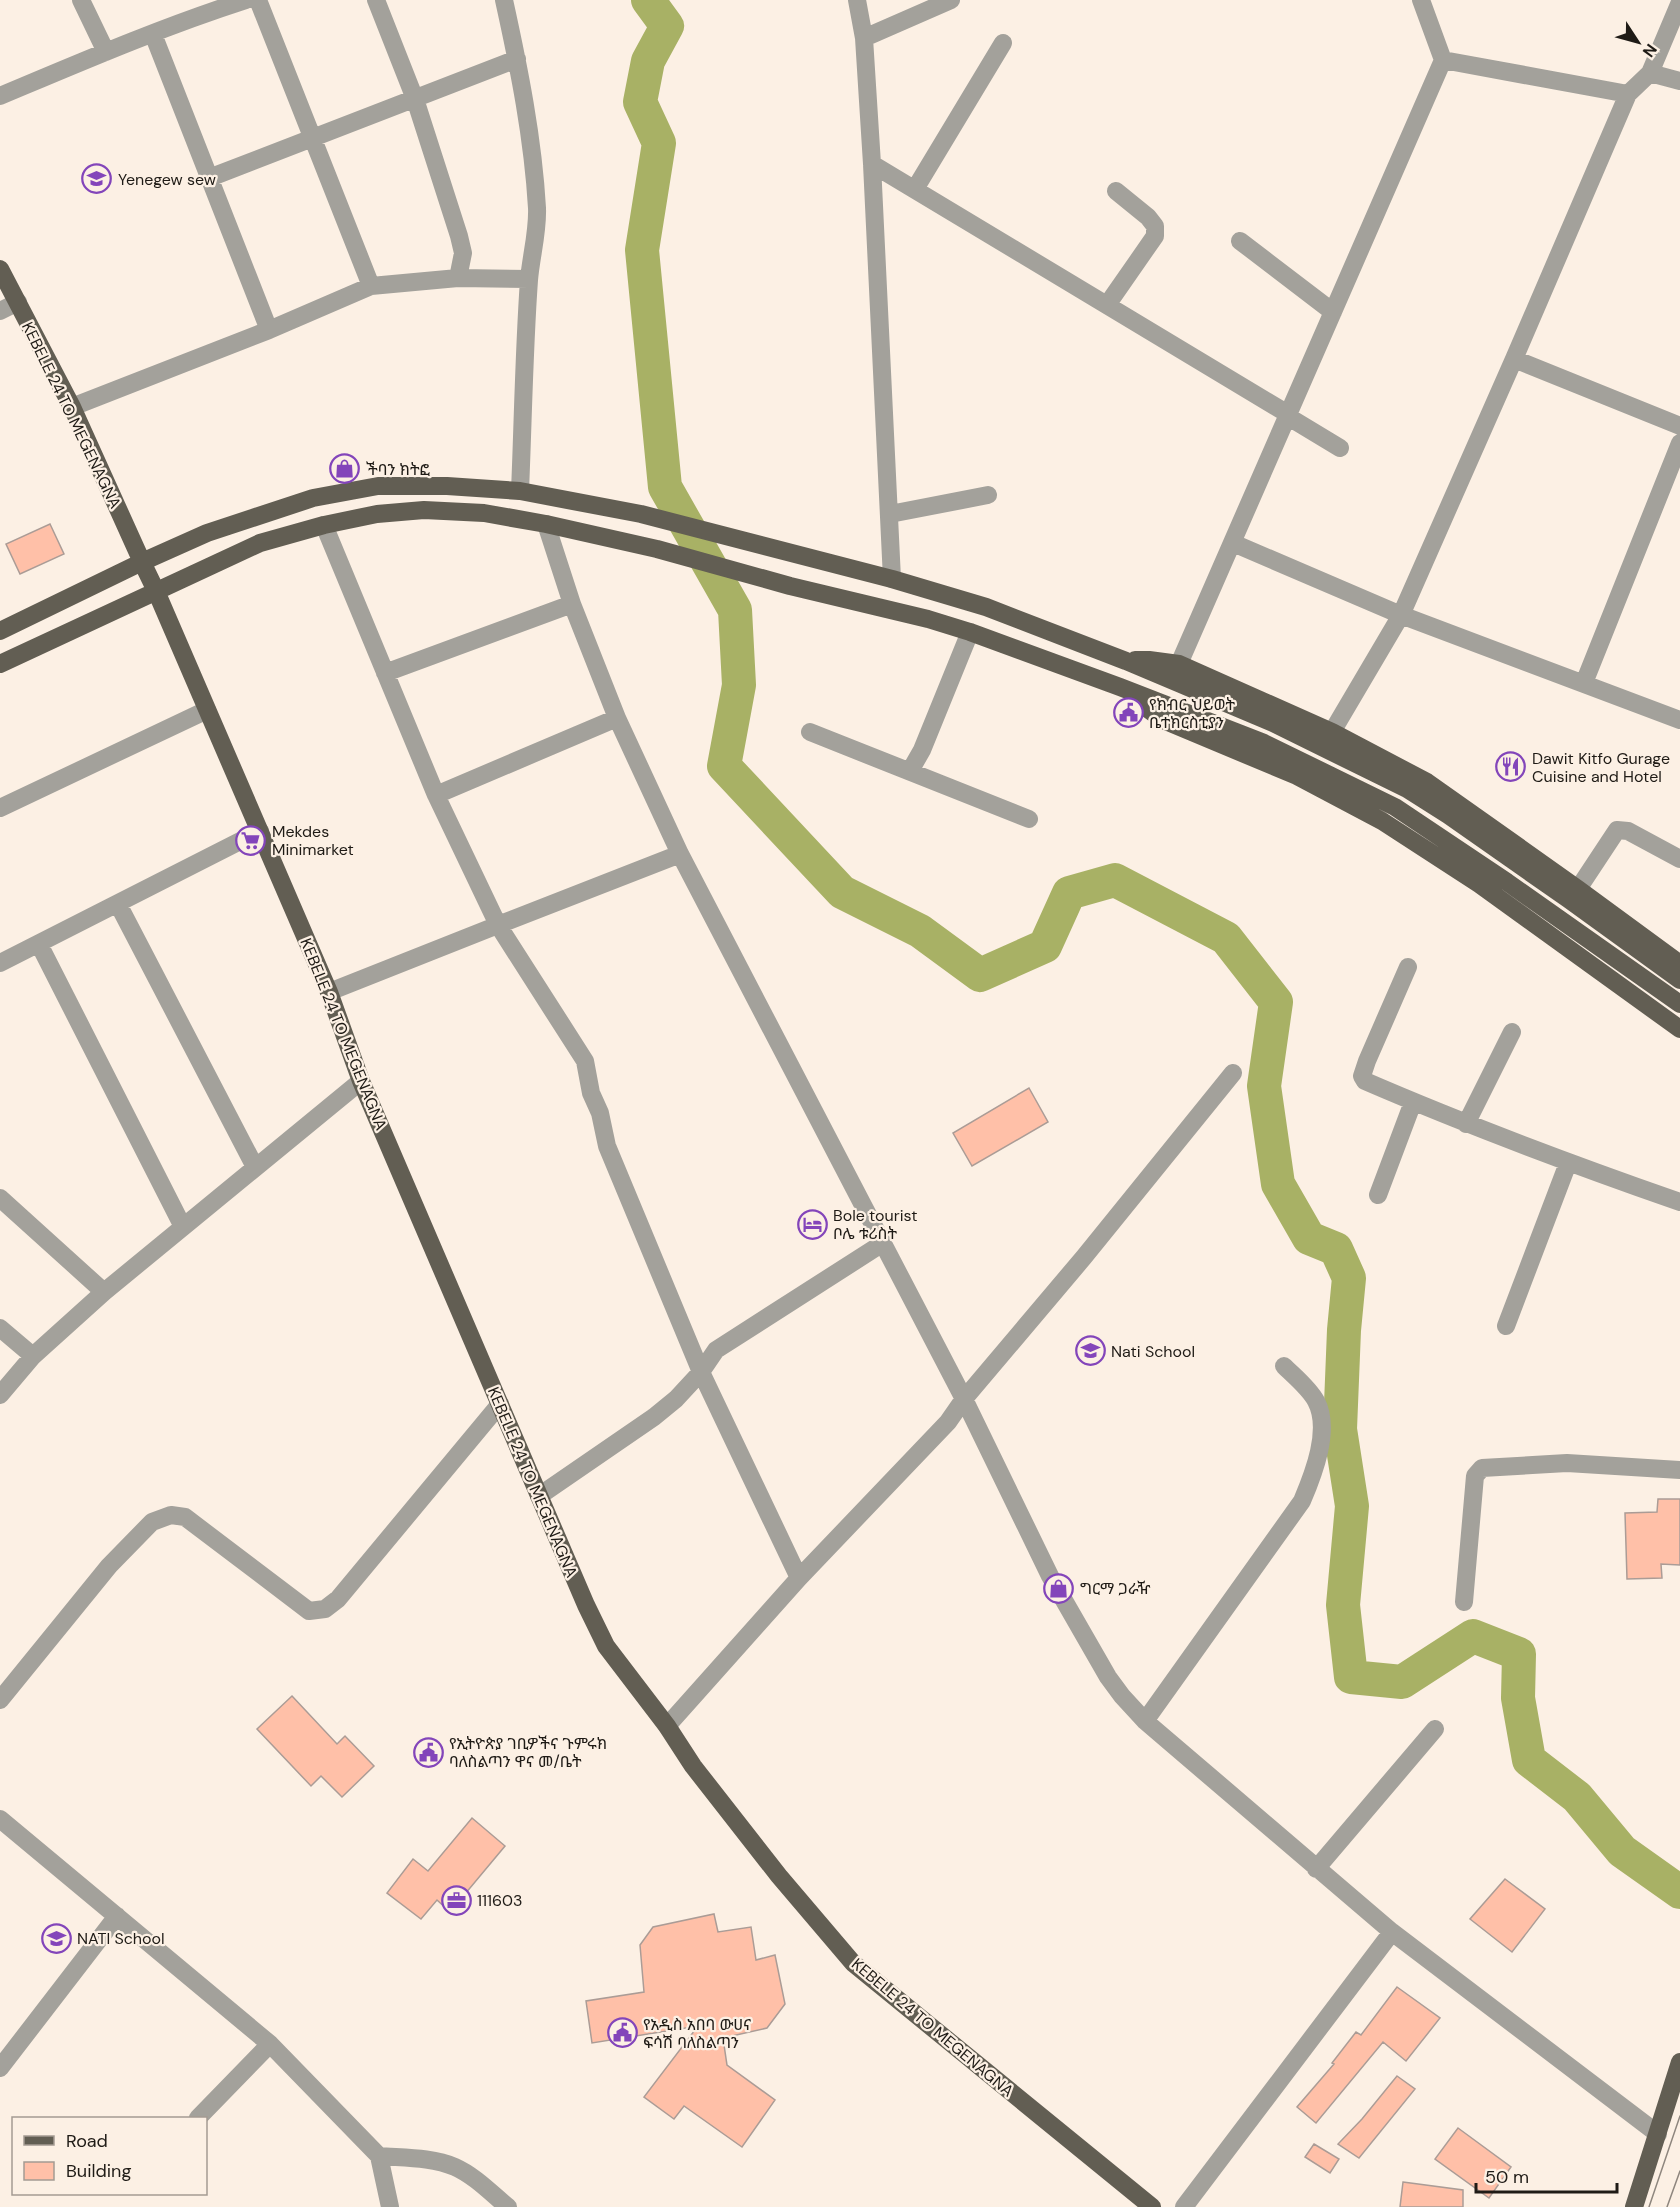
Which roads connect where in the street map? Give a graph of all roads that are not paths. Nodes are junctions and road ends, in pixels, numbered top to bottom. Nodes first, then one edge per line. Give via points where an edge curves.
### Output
1 (81, 0) edge
2 (246, 0) edge
3 (258, 0) edge
4 (376, 0) edge
5 (504, 0) edge
6 (857, 0) edge
7 (951, 0) edge
8 (1421, 0) edge
9 (1680, 2) edge
10 (153, 33) junction
11 (864, 38) junction
12 (1003, 43) dead end
13 (106, 52) junction
14 (518, 59) junction
15 (1443, 60) junction
16 (1650, 73) junction
17 (1680, 81) edge
18 (1629, 94) junction
19 (0, 96) edge
20 (415, 99) junction
21 (313, 139) junction
22 (872, 164) junction
23 (210, 178) junction
24 (915, 189) junction
25 (1116, 191) dead end
26 (1240, 241) dead end
27 (0, 269) edge
28 (458, 278) junction
29 (529, 279) junction
30 (370, 286) junction
31 (18, 302) junction
32 (1107, 305) junction
33 (0, 311) edge
34 (1333, 312) junction
35 (269, 330) junction
36 (1514, 359) junction
37 (72, 407) junction
38 (1288, 415) junction
39 (1680, 426) edge
40 (1680, 443) edge
41 (1340, 448) dead end
42 (520, 491) junction
43 (988, 495) dead end
44 (890, 514) junction
45 (546, 524) junction
46 (324, 525) junction
47 (734, 537) junction
48 (1233, 543) junction
49 (142, 562) junction
50 (727, 568) junction
51 (892, 579) junction
52 (156, 591) junction
53 (572, 604) junction
54 (1401, 615) junction
55 (0, 632) edge
56 (970, 632) junction
57 (1126, 661) junction
58 (0, 664) edge
59 (1179, 664) junction
60 (385, 673) junction
61 (1584, 683) junction
62 (1120, 687) junction
63 (207, 710) junction
64 (617, 718) junction
65 (1680, 720) edge
66 (810, 732) dead end
67 (1332, 732) junction
68 (910, 771) junction
69 (436, 795) junction
70 (0, 808) edge
71 (1029, 819) dead end
72 (260, 831) junction
73 (680, 854) junction
74 (1680, 859) edge
75 (1578, 888) junction
76 (118, 904) junction
77 (498, 925) junction
78 (39, 944) junction
79 (0, 963) edge
80 (1680, 964) edge
81 (1408, 967) dead end
82 (1680, 980) edge
83 (329, 992) junction
84 (1680, 1004) edge
85 (1680, 1029) edge
86 (1512, 1032) dead end
87 (1233, 1072) dead end
88 (361, 1081) junction
89 (1413, 1102) junction
90 (1466, 1124) junction
91 (1568, 1163) junction
92 (255, 1167) junction
93 (1378, 1195) dead end
94 (0, 1198) edge
95 (1680, 1202) edge
96 (183, 1227) junction
97 (883, 1243) junction
98 (104, 1292) junction
99 (1506, 1326) dead end
100 (0, 1328) edge
101 (33, 1356) junction
102 (1284, 1366) dead end
103 (701, 1372) junction
104 (0, 1395) edge
105 (964, 1399) junction
106 (500, 1404) junction
107 (1680, 1470) edge
108 (539, 1496) junction
109 (799, 1578) junction
110 (1464, 1602) dead end
111 (0, 1700) edge
112 (1145, 1721) junction
113 (667, 1726) junction
114 (1435, 1729) dead end
115 (0, 1819) edge
116 (1316, 1869) junction
117 (117, 1916) junction
118 (1392, 1932) junction
119 (270, 2044) junction
120 (1680, 2062) edge
121 (0, 2068) edge
122 (199, 2117) edge
123 (1658, 2134) junction
124 (379, 2156) junction
125 (390, 2207) edge
126 (508, 2207) edge
127 (1152, 2207) edge
128 (1184, 2207) edge
129 (1634, 2207) edge

1 - 13 street
2 - 10 street
3 - 21 street
4 - 20 street
5 - 14 street
6 - 11 street
7 - 11 street
8 - 15 street
9 - 16 street
10 - 13 street
10 - 23 street
11 - 22 street
12 - 24 street
13 - 19 street
14 - 20 street
14 - 29 street via 537,209
15 - 18 street
15 - 34 street
16 - 17 street
16 - 18 street
18 - 36 street
20 - 21 street
20 - 28 street via 463,253
21 - 23 street
21 - 30 street
22 - 24 street
22 - 44 street
23 - 35 street
24 - 32 street
25 - 32 street via 1148,217 1155,226 1155,236
26 - 34 street
27 - 31 main road, KEBELE 24 TO MEGENAGNA
28 - 29 street
28 - 30 street
29 - 42 street
30 - 35 street
31 - 33 street
31 - 37 main road, KEBELE 24 TO MEGENAGNA
32 - 38 street
34 - 38 street
35 - 37 street
36 - 39 street
36 - 54 street
37 - 49 main road, KEBELE 24 TO MEGENAGNA
38 - 41 street
38 - 48 street
40 - 61 street
42 - 47 main road via 641,513
42 - 49 main road via 378,486 313,498 207,533
43 - 44 street
44 - 51 street
45 - 46 main road via 484,513 424,510 377,514
45 - 50 main road
45 - 53 street
46 - 52 main road via 260,543
46 - 60 street
47 - 50 main road
47 - 51 main road
48 - 54 street
48 - 59 street
49 - 52 main road, KEBELE 24 TO MEGENAGNA
49 - 55 main road
50 - 56 main road
51 - 57 main road via 986,607
52 - 58 main road
52 - 63 main road, KEBELE 24 TO MEGENAGNA
53 - 60 street
53 - 64 street
54 - 61 street
54 - 67 street
56 - 62 main road
56 - 68 street
57 - 59 main road
57 - 82 main road via 1274,723 1407,789
59 - 67 main road
60 - 69 street
61 - 65 street
62 - 84 main road via 1264,743 1395,807
62 - 85 main road via 1163,720 1297,776 1382,821 1479,884
63 - 70 street
63 - 72 main road, KEBELE 24 TO MEGENAGNA
64 - 69 street
64 - 73 street
66 - 68 street
67 - 75 main road via 1427,782
68 - 71 street
69 - 77 street
72 - 76 street
72 - 83 main road, KEBELE 24 TO MEGENAGNA
73 - 77 street
73 - 97 street
74 - 75 street via 1628,831 1617,830
75 - 80 main road
76 - 78 street
76 - 92 street
77 - 83 street
77 - 103 street via 585,1061 607,1146
78 - 79 street
78 - 96 street
81 - 89 street via 1362,1076 1365,1081
83 - 88 main road, KEBELE 24 TO MEGENAGNA
86 - 90 street
87 - 105 street
88 - 92 street
88 - 106 main road, KEBELE 24 TO MEGENAGNA
89 - 90 street
89 - 93 street
90 - 91 street
91 - 95 street
91 - 99 street
92 - 96 street
94 - 98 street
96 - 98 street
97 - 103 street via 716,1350
97 - 105 street
98 - 101 street
100 - 101 street
101 - 104 street
102 - 112 street via 1315,1399 1321,1414 1320,1443 1309,1484 1302,1501
103 - 108 street via 654,1417
103 - 109 street
105 - 109 street via 948,1422
105 - 112 street via 1062,1596 1108,1677
106 - 108 main road, KEBELE 24 TO MEGENAGNA
106 - 111 street via 338,1599 325,1609 309,1611 185,1517 171,1515 152,1522 109,1566
107 - 110 street via 1566,1463 1482,1468 1475,1476
108 - 113 main road, KEBELE 24 TO MEGENAGNA via 606,1646
109 - 113 street
112 - 116 street
113 - 127 main road, KEBELE 24 TO MEGENAGNA via 693,1766 779,1876 854,1963
114 - 116 street
115 - 117 street
116 - 118 street
117 - 119 street
117 - 121 street
118 - 123 street
118 - 128 street
119 - 122 street
119 - 124 street
120 - 123 main road
123 - 129 main road
124 - 125 street
124 - 126 street via 453,2166 477,2180

